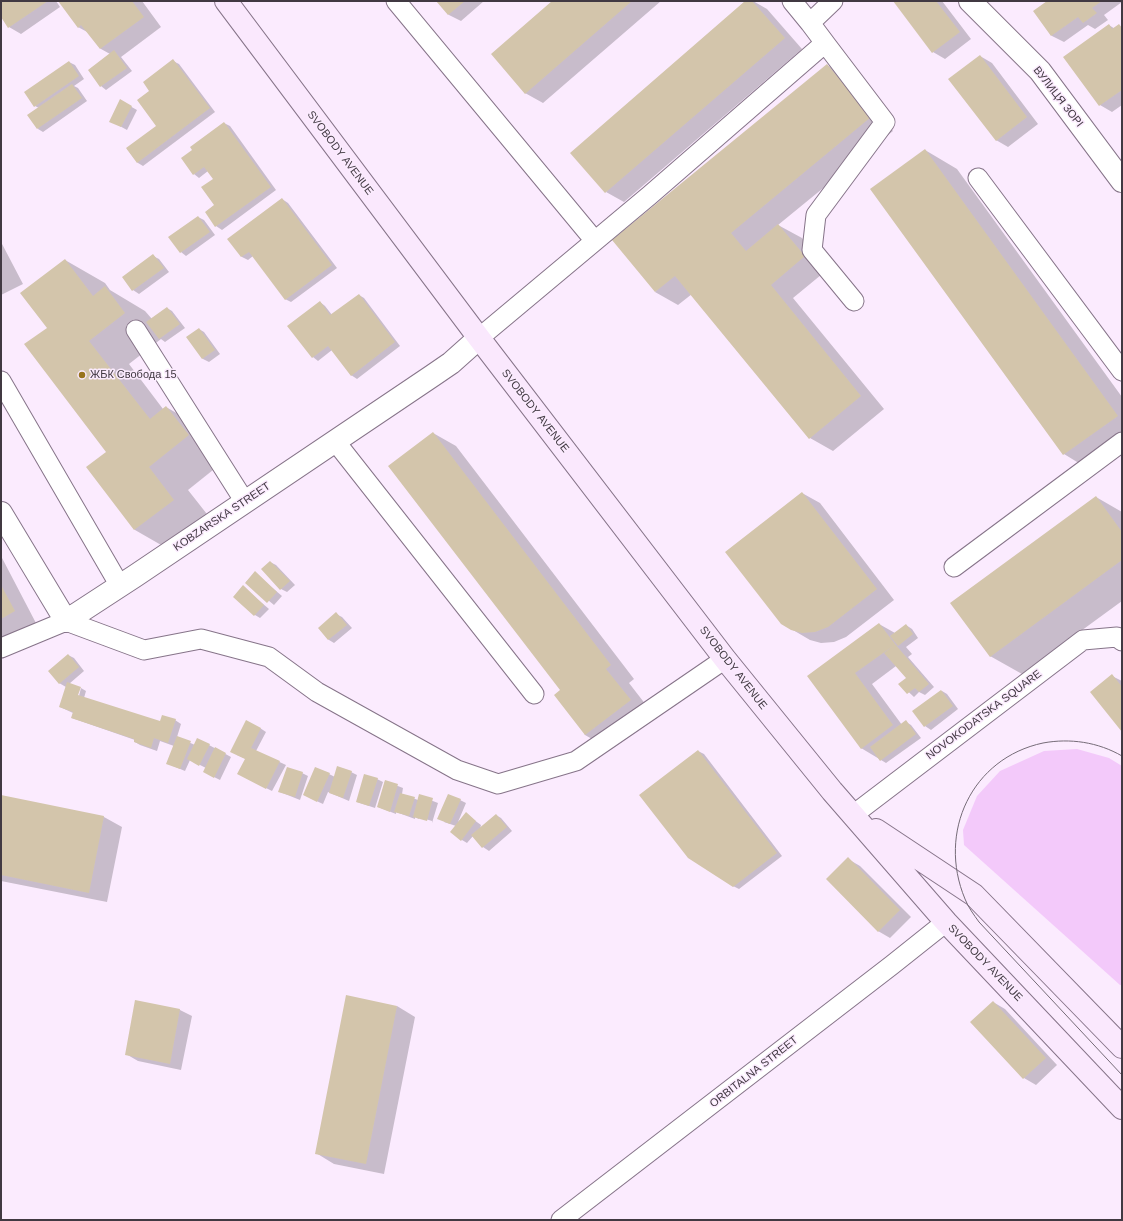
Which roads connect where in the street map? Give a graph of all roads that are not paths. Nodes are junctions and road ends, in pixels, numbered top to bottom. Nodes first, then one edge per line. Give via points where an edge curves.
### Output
1 (396, 1) edge
2 (792, 1) edge
3 (833, 1) edge
4 (970, 1) edge
5 (229, 2) edge
6 (810, 23) junction
7 (824, 43) junction
8 (978, 178) dead end
9 (1122, 182) edge
10 (595, 241) junction
11 (854, 301) dead end
12 (136, 330) dead end
13 (479, 338) junction
14 (1122, 371) edge
15 (1, 381) edge
16 (335, 441) junction
17 (1122, 442) edge
18 (245, 502) junction
19 (1, 513) edge
20 (954, 567) dead end
21 (120, 586) junction
22 (66, 621) junction
23 (1122, 641) edge
24 (1, 648) edge
25 (725, 659) junction
26 (534, 694) dead end
27 (853, 814) junction
28 (946, 922) junction
29 (1122, 1047) edge
30 (1122, 1108) edge
31 (561, 1220) edge

1 - 10 lane
2 - 6 lane
3 - 6 lane
4 - 9 street, ВУЛИЦЯ ЗОРІ via 1040,71
5 - 13 main road, SVOBODY AVENUE
6 - 7 lane
7 - 10 lane
7 - 11 lane via 885,122 816,215 812,250
8 - 14 lane
10 - 13 lane
12 - 18 lane
13 - 16 street, KOBZARSKA STREET via 451,363
13 - 25 main road, SVOBODY AVENUE
15 - 21 lane
16 - 18 street, KOBZARSKA STREET
16 - 26 lane
17 - 20 lane
18 - 21 street, KOBZARSKA STREET
19 - 22 street
21 - 22 street, KOBZARSKA STREET
22 - 24 lane
22 - 25 lane via 144,650 201,639 269,657 317,692 457,770 498,784 576,761
23 - 27 lane, NOVOKODATSKA SQUARE via 1117,637 1083,640
25 - 27 main road, SVOBODY AVENUE
27 - 28 main road, SVOBODY AVENUE
27 - 29 main road, SVOBODY AVENUE via 974,895
28 - 30 main road, SVOBODY AVENUE
28 - 31 lane, ORBITALNA STREET

